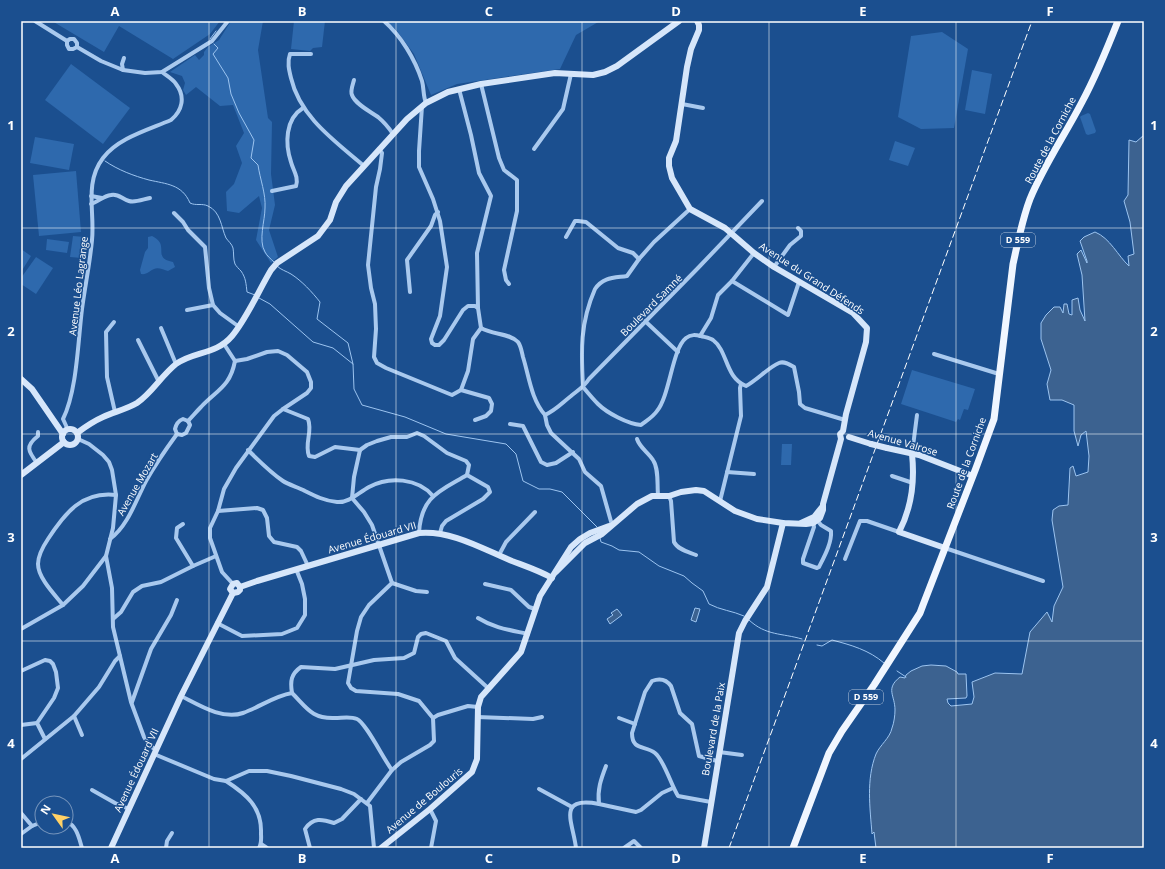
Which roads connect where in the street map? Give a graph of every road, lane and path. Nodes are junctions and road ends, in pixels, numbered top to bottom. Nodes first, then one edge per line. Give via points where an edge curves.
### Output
1 (35, 21) edge
2 (228, 21) edge
3 (384, 21) edge
4 (679, 21) edge
5 (697, 21) edge
6 (1118, 21) edge
7 (67, 41) junction
8 (77, 46) junction
9 (311, 54) dead end
10 (124, 58) dead end
11 (123, 70) junction
12 (162, 72) junction
13 (571, 74) junction
14 (354, 80) dead end
15 (481, 84) junction
16 (459, 89) junction
17 (424, 104) junction
18 (682, 104) junction
19 (303, 108) junction
20 (703, 108) dead end
21 (393, 134) junction
22 (379, 149) junction
23 (534, 149) dead end
24 (364, 166) junction
25 (272, 191) dead end
26 (91, 196) junction
27 (102, 198) junction
28 (150, 198) dead end
29 (762, 201) dead end
30 (91, 204) junction
31 (690, 209) junction
32 (438, 212) junction
33 (174, 213) dead end
34 (798, 228) dead end
35 (731, 234) junction
36 (566, 236) dead end
37 (754, 253) junction
38 (639, 259) junction
39 (774, 267) junction
40 (732, 280) junction
41 (799, 282) junction
42 (509, 284) dead end
43 (410, 292) dead end
44 (213, 304) junction
45 (478, 308) junction
46 (187, 310) dead end
47 (645, 321) junction
48 (114, 322) dead end
49 (238, 326) junction
50 (161, 328) dead end
51 (482, 328) junction
52 (700, 336) junction
53 (138, 340) dead end
54 (224, 344) junction
55 (678, 352) junction
56 (934, 354) dead end
57 (235, 361) junction
58 (176, 364) junction
59 (999, 374) junction
60 (21, 379) edge
61 (158, 382) junction
62 (741, 384) junction
63 (583, 387) junction
64 (461, 390) junction
65 (282, 409) junction
66 (115, 412) junction
67 (546, 414) junction
68 (917, 415) dead end
69 (63, 419) junction
70 (54, 420) junction
71 (474, 420) dead end
72 (845, 420) junction
73 (188, 421) junction
74 (510, 424) dead end
75 (843, 431) junction
76 (38, 432) dead end
77 (65, 432) junction
78 (177, 434) junction
79 (77, 436) junction
80 (849, 437) junction
81 (637, 439) dead end
82 (842, 439) junction
83 (64, 442) junction
84 (248, 450) junction
85 (360, 450) junction
86 (573, 452) junction
87 (912, 454) junction
88 (37, 463) junction
89 (728, 472) junction
90 (754, 474) dead end
91 (21, 475) edge
92 (468, 475) junction
93 (892, 476) dead end
94 (973, 476) junction
95 (913, 483) junction
96 (116, 495) junction
97 (658, 495) junction
98 (434, 496) junction
99 (669, 496) junction
100 (352, 498) junction
101 (720, 501) junction
102 (218, 511) junction
103 (535, 512) dead end
104 (813, 520) junction
105 (783, 523) junction
106 (183, 524) dead end
107 (612, 525) junction
108 (899, 532) junction
109 (419, 533) junction
110 (440, 533) junction
111 (110, 540) junction
112 (380, 544) junction
113 (945, 548) junction
114 (498, 555) junction
115 (696, 555) dead end
116 (106, 556) junction
117 (216, 556) junction
118 (845, 559) dead end
119 (194, 566) junction
120 (308, 566) junction
121 (296, 569) junction
122 (552, 578) junction
123 (1043, 581) dead end
124 (392, 583) junction
125 (233, 584) junction
126 (485, 584) dead end
127 (240, 587) junction
128 (427, 592) dead end
129 (233, 593) junction
130 (177, 600) dead end
131 (63, 605) junction
132 (535, 609) junction
133 (478, 618) dead end
134 (113, 619) junction
135 (217, 623) junction
136 (22, 628) edge
137 (528, 634) junction
138 (120, 656) junction
139 (351, 666) junction
140 (21, 671) edge
141 (488, 688) junction
142 (292, 693) junction
143 (181, 696) junction
144 (132, 702) junction
145 (478, 707) junction
146 (74, 716) junction
147 (477, 717) junction
148 (542, 717) dead end
149 (434, 718) junction
150 (619, 718) dead end
151 (37, 724) junction
152 (635, 724) junction
153 (21, 725) edge
154 (82, 735) dead end
155 (45, 739) junction
156 (155, 752) junction
157 (719, 752) junction
158 (742, 755) dead end
159 (21, 759) edge
160 (718, 761) junction
161 (606, 766) dead end
162 (392, 770) junction
163 (226, 782) junction
164 (673, 788) junction
165 (539, 789) dead end
166 (92, 790) dead end
167 (361, 799) junction
168 (711, 802) junction
169 (367, 803) junction
170 (599, 804) junction
171 (572, 807) junction
172 (129, 809) junction
173 (430, 809) junction
174 (21, 813) edge
175 (32, 826) joint
176 (74, 828) edge
177 (21, 834) edge
178 (172, 834) dead end
179 (260, 846) edge
180 (82, 848) edge
181 (111, 848) edge
182 (166, 848) edge
183 (267, 848) edge
184 (310, 848) edge
185 (374, 848) edge
186 (381, 848) edge
187 (432, 848) edge
188 (576, 848) edge
189 (624, 848) edge
190 (641, 848) edge
191 (704, 848) edge
192 (793, 848) edge

1 - 7 street
2 - 12 street via 212,41
3 - 17 street via 413,59 422,83
4 - 13 street via 605,72 593,75
5 - 18 street via 699,30 691,49
6 - 59 main road, Route de la Corniche / D 559 via 1098,70 1044,169 1030,201 1013,264
7 - 8 street via 74,39
7 - 8 street via 69,49 73,50
8 - 11 street
9 - 19 street via 290,54 288,58 294,90
10 - 11 street
11 - 12 street
12 - 26 street, Avenue Léo Lagrange via 177,84 182,103 180,110 171,120 130,138 105,155 94,173
13 - 15 street via 555,73
13 - 23 street via 563,109
14 - 21 street via 352,96 368,112 378,117
15 - 16 street
15 - 42 street via 499,158 504,170 517,180 517,210 504,270
16 - 17 street
16 - 45 street via 478,173 491,196 477,253
17 - 21 street
17 - 32 street via 419,167
18 - 20 street
18 - 31 street via 669,166 672,178
19 - 24 street via 312,120
19 - 25 street via 293,117 288,134 288,150 293,170 297,175 296,186
21 - 22 street
22 - 24 street
22 - 64 street via 382,153 368,265 370,288 375,304 374,357 377,363 386,368 452,394
24 - 49 street via 341,193 330,220 318,236 277,263 271,270
26 - 27 street
26 - 30 street, Avenue Léo Lagrange
27 - 28 street via 116,194 129,201
27 - 30 street
29 - 35 street, Boulevard Samné
30 - 69 street, Avenue Léo Lagrange via 92,240 77,359
31 - 35 street, Avenue du Grand Défends
31 - 38 street
32 - 43 street via 407,260
32 - 45 street via 447,267 440,316 431,339 432,343 439,345 444,340 468,306
33 - 44 street via 205,247
34 - 39 street via 802,231 801,236 790,245
35 - 37 street, Avenue du Grand Défends
35 - 47 street, Boulevard Samné
36 - 38 street via 574,222 586,222 618,248 633,253
37 - 39 street, Avenue du Grand Défends
37 - 40 street
38 - 63 street via 627,276 604,280 593,292 583,329
39 - 41 street, Avenue du Grand Défends
40 - 41 street via 788,315
40 - 52 street via 718,295 711,318
41 - 72 street, Avenue du Grand Défends via 853,314 867,328 866,342
44 - 46 street
44 - 49 street via 220,313
45 - 51 street
47 - 55 street
47 - 63 street, Boulevard Samné
48 - 66 street via 106,332 107,377
49 - 54 street
50 - 58 street
51 - 64 street via 473,339 468,371
51 - 67 street via 496,334 511,336 519,343 534,396
52 - 55 street via 687,336
52 - 62 street via 712,339 718,345 734,378
53 - 61 street
54 - 57 street
54 - 58 street
55 - 63 street via 657,411 641,425 603,408
56 - 59 street
57 - 65 street via 278,351 307,372 311,388
57 - 73 street, Avenue Mozart via 229,380
58 - 61 street
59 - 94 main road, Route de la Corniche / D 559 via 994,418
60 - 70 street via 32,389
61 - 66 street via 136,404
62 - 72 street via 746,386 779,363 788,363 794,367 800,404 805,408
62 - 89 street via 741,416
63 - 67 street, Boulevard Samné via 556,410
64 - 71 street via 489,398 492,404 492,411
65 - 84 street
65 - 85 street via 308,419 309,456 315,457 335,448
66 - 79 street via 102,417
67 - 86 street via 551,433
68 - 87 street
69 - 70 street
69 - 77 street
70 - 77 street
72 - 75 street
73 - 78 street, Avenue Mozart via 190,425 186,433
73 - 78 street, Avenue Mozart via 179,421 175,429
74 - 86 street via 523,426 541,462 547,465 556,463
75 - 80 street via 847,432
75 - 82 street via 840,434
76 - 88 street via 38,436 29,445 30,453
77 - 79 street via 73,430
77 - 83 street via 62,439
78 - 111 street, Avenue Mozart via 147,480 124,524
79 - 83 street via 76,442 72,445
79 - 96 street via 109,462
80 - 82 street via 846,440
80 - 87 street, Avenue Valrose, bridge
81 - 97 street via 639,445 653,460
82 - 104 street via 823,504
83 - 88 street
84 - 100 street via 284,482 331,501 348,501
84 - 102 street via 224,489
85 - 92 street via 377,441 417,433 447,453 466,461 469,465
85 - 100 street
86 - 107 street via 585,472 601,486
87 - 94 street, Avenue Valrose
87 - 95 street
88 - 91 street
89 - 90 street
89 - 101 street
92 - 98 street
92 - 110 street via 488,487 490,492 446,521
93 - 95 street
94 - 113 main road, Route de la Corniche / D 559
95 - 108 street via 910,507
96 - 111 street
96 - 131 street via 93,496 70,509 43,548 38,564 42,578
97 - 99 street
97 - 107 street, Avenue de Boulouris via 637,504
98 - 100 street via 422,486 407,481 381,482
98 - 109 street via 426,503 421,514
99 - 101 street via 696,490 704,491
99 - 115 street via 674,542 680,549
100 - 112 street via 372,525
101 - 105 street via 735,511 757,519
102 - 117 street via 210,528 210,538
102 - 120 street via 257,508 263,510 267,518 268,536 274,542 297,547
103 - 114 street via 506,542
104 - 104 street via 814,527 803,563 819,568 830,541 831,531
104 - 105 street via 806,524
105 - 157 street, Boulevard de la Paix via 767,587 741,627
106 - 119 street via 177,528 176,538
107 - 122 street, Avenue de Boulouris via 585,543
108 - 113 street
108 - 118 street via 860,521
109 - 110 street, Avenue Édouard VII
109 - 112 street, Avenue Édouard VII
110 - 114 street, Avenue Édouard VII
111 - 116 street
112 - 120 street, Avenue Édouard VII
112 - 124 street
113 - 123 street
113 - 192 main road, Route de la Corniche / D 559 via 920,613 829,753
114 - 122 street, Avenue Édouard VII
116 - 131 street via 83,586
116 - 134 street via 112,588
117 - 119 street
117 - 125 street via 222,572
119 - 134 street via 161,582 142,586 133,592 121,612
120 - 121 street, Avenue Édouard VII
121 - 127 street, Avenue Édouard VII
121 - 135 street via 303,591 305,610 305,615 297,628 282,634 242,636
122 - 132 street, Avenue de Boulouris
124 - 128 street
124 - 139 street via 369,605 361,617
125 - 127 street via 238,583
125 - 129 street, Avenue Édouard VII via 230,589
126 - 132 street via 511,590 529,607
127 - 129 street, Avenue Édouard VII via 238,592
129 - 135 street, Avenue Édouard VII
130 - 144 street via 172,615 151,649
131 - 136 street
132 - 137 street, Avenue de Boulouris
133 - 137 street via 494,626
134 - 138 street
135 - 143 street, Avenue Édouard VII
137 - 141 street, Avenue de Boulouris via 521,652
138 - 144 street
138 - 146 street via 99,687
139 - 141 street via 374,660 410,656 414,653 418,637 426,633 446,641 455,658
139 - 142 street via 335,669 301,667 294,672 290,681
139 - 149 street via 348,683 351,688 356,691 398,694 419,701
140 - 151 street via 45,660 53,664 56,672 57,692
141 - 145 street, Avenue de Boulouris
142 - 143 street via 242,713 227,715 209,710
142 - 162 street via 314,715 321,718 348,717 358,720
143 - 156 street, Avenue Édouard VII
144 - 156 street via 144,738
145 - 147 street, Avenue de Boulouris
145 - 149 street via 468,706
146 - 154 street
146 - 155 street
147 - 148 street
147 - 173 street, Avenue de Boulouris via 475,766 467,777
149 - 162 street via 434,741
150 - 152 street
151 - 153 street
151 - 155 street
152 - 160 street via 649,684 656,679 665,680 671,686 680,713 692,724 699,756
152 - 164 street via 632,739 635,744 656,753
155 - 159 street
156 - 163 street
156 - 172 street, Avenue Édouard VII
157 - 158 street
157 - 160 street, Boulevard de la Paix
160 - 168 street, Boulevard de la Paix
161 - 170 street via 599,787
162 - 169 street
163 - 167 street via 249,771 267,772 341,789
163 - 179 street via 242,791 256,809 262,825
164 - 168 street via 678,796
164 - 170 street via 636,812
165 - 171 street
166 - 172 street
167 - 169 street
167 - 184 street via 342,820 334,823 326,820 309,822 305,829
168 - 191 street, Boulevard de la Paix
169 - 185 street via 370,806
170 - 171 street via 578,803
171 - 188 street via 569,813
172 - 181 street, Avenue Édouard VII
173 - 186 street, Avenue de Boulouris
173 - 187 street via 436,821
174 - 175 street
175 - 177 street
176 - 180 street
178 - 182 street
179 - 183 street
189 - 190 street via 634,841

